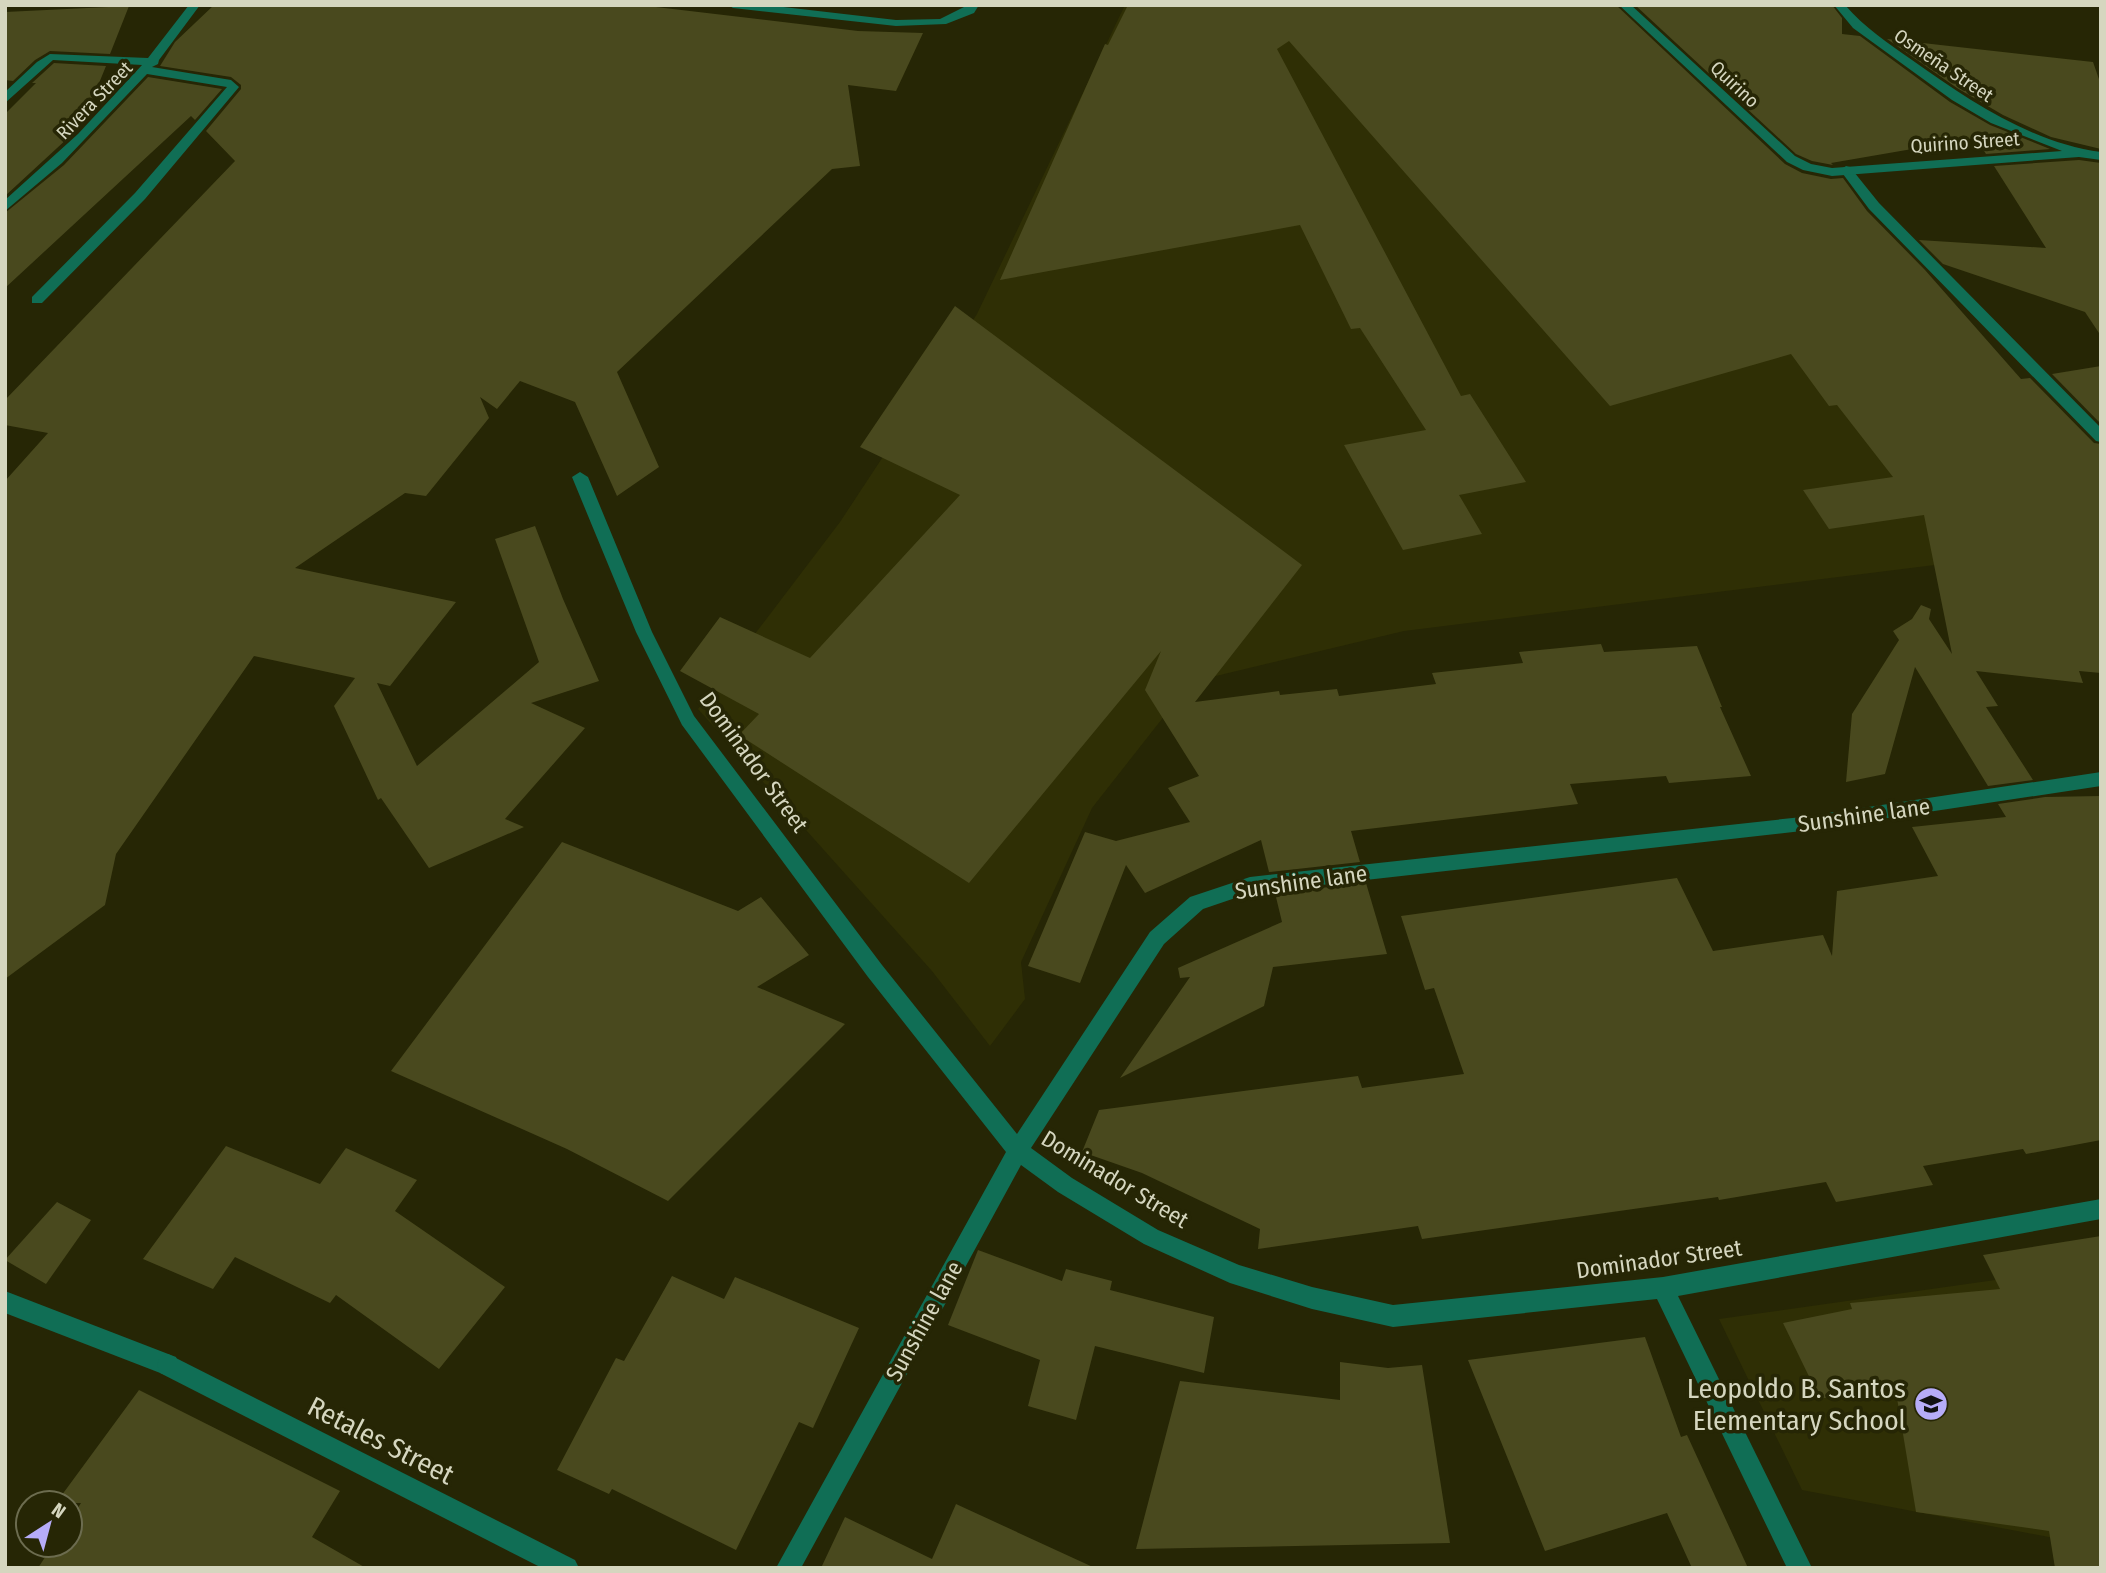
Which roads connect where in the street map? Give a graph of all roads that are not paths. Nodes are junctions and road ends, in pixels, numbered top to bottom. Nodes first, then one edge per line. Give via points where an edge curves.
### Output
1 (195, 5) edge
2 (733, 5) edge
3 (974, 5) edge
4 (1624, 5) edge
5 (1839, 5) edge
6 (151, 66) junction
7 (5, 99) edge
8 (2079, 153) junction
9 (2101, 156) edge
10 (1839, 171) junction
11 (5, 207) edge
12 (37, 300) dead end
13 (2101, 437) edge
14 (580, 477) dead end
15 (2101, 779) edge
16 (1018, 1151) junction
17 (2101, 1209) edge
18 (1662, 1288) junction
19 (5, 1302) edge
20 (567, 1568) edge
21 (788, 1568) edge
22 (1800, 1568) edge

1 - 6 street, Rivera Street
2 - 3 street via 896,23 942,22
4 - 10 street, Quirino via 1791,159 1807,167
5 - 8 street, Osmeña Street via 1857,26 1956,97 1995,120
6 - 7 street via 50,57
6 - 11 street, Rivera Street via 57,164
6 - 12 street via 233,87 140,196
8 - 9 street, Quirino Street
8 - 10 street, Quirino Street
10 - 13 street
14 - 16 street, Dominador Street via 643,632 688,720 875,971
15 - 16 street, Sunshine lane via 1802,824 1251,885 1208,899 1197,903 1157,938
16 - 18 street, Dominador Street via 1151,1237 1238,1275 1311,1298 1393,1316
16 - 21 street, Sunshine lane
17 - 18 street, Dominador Street
18 - 22 street
19 - 20 street, Retales Street via 168,1365

